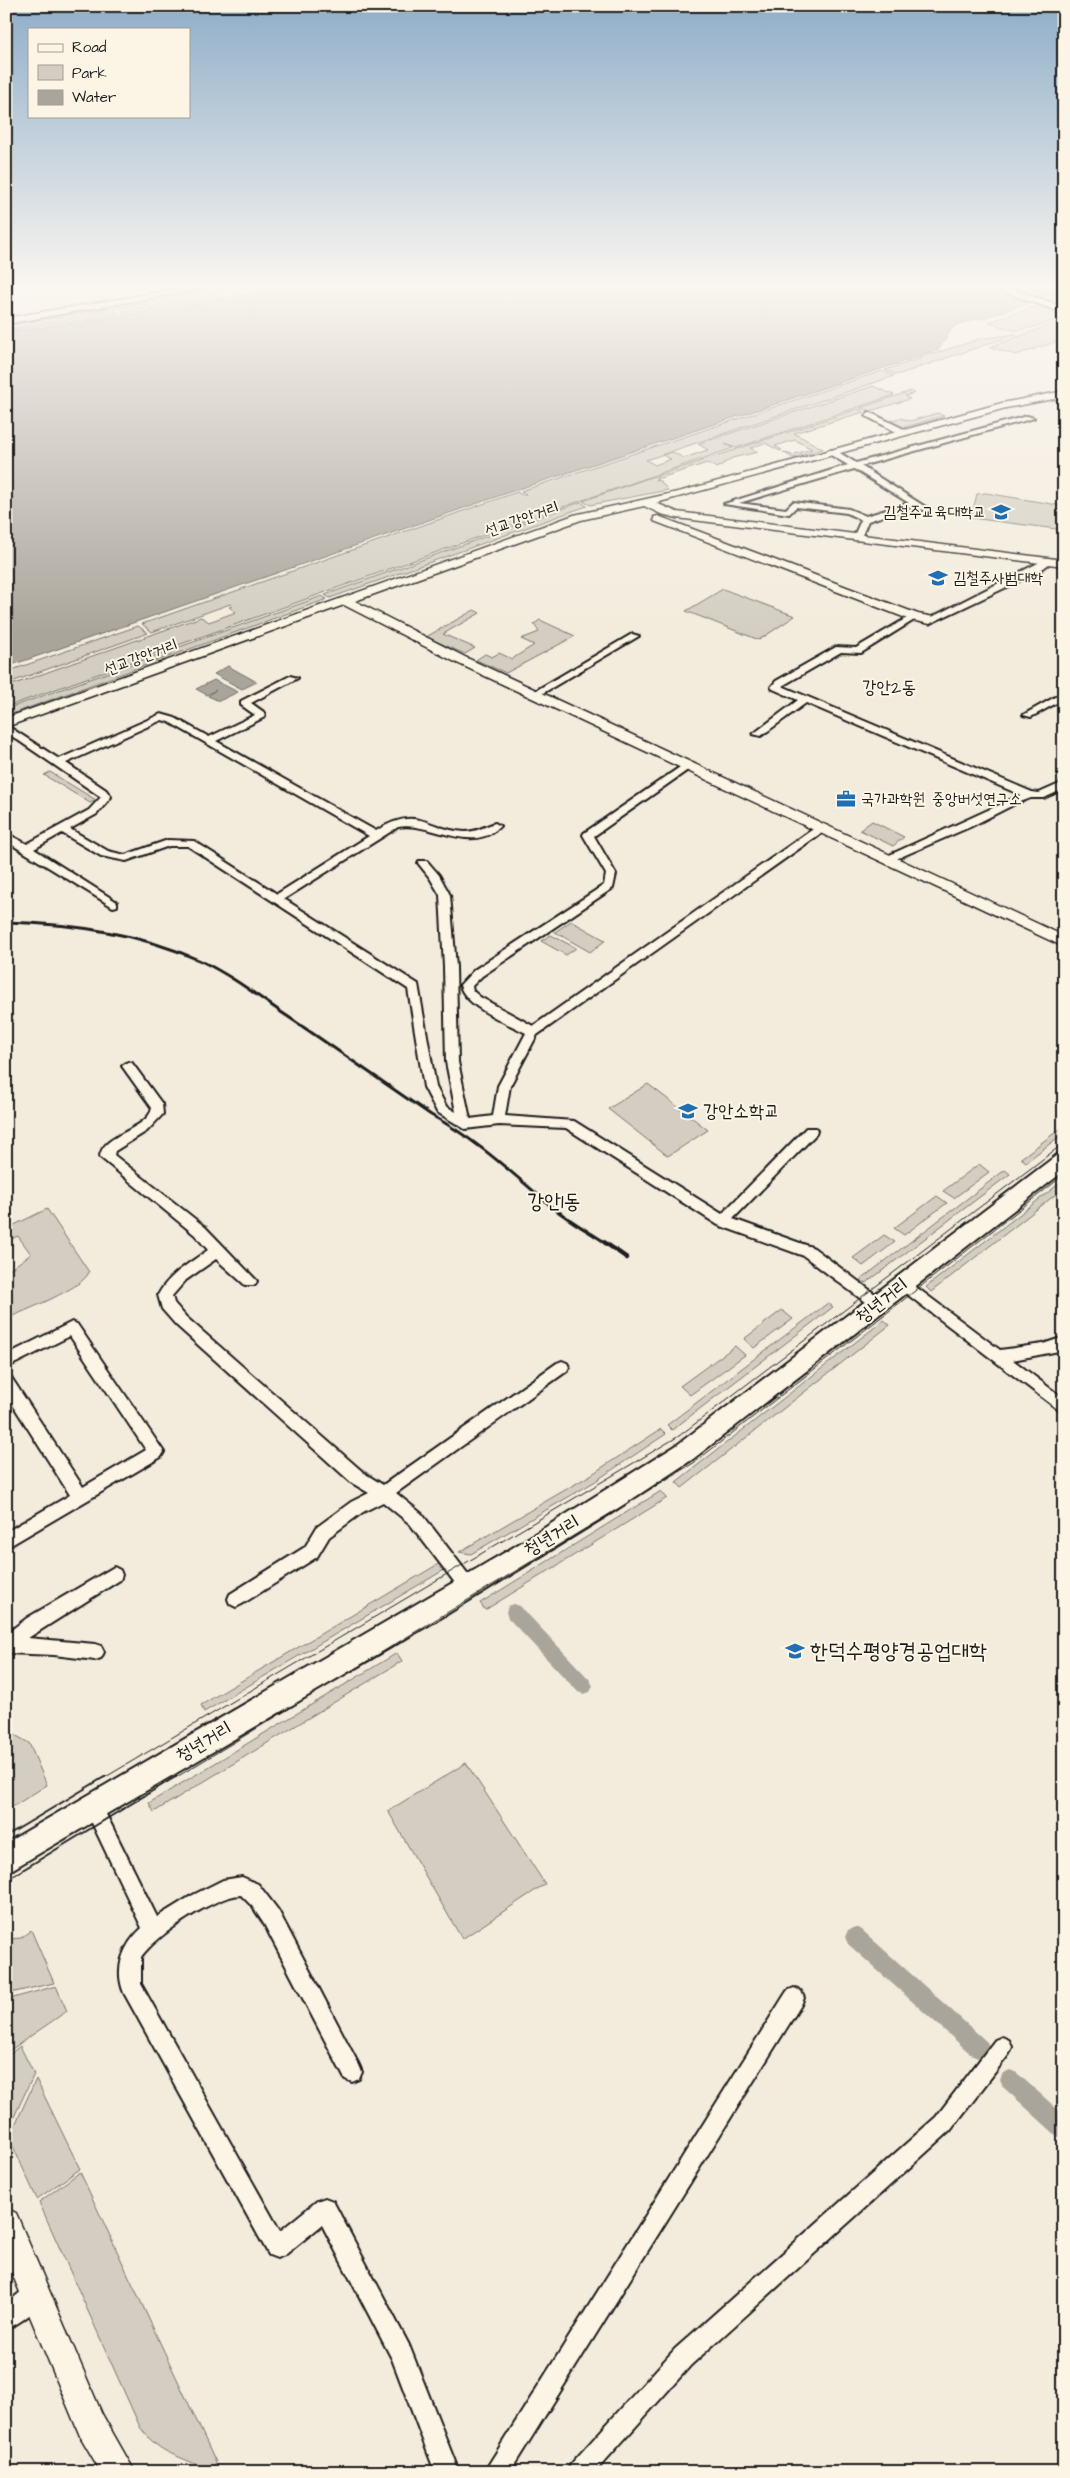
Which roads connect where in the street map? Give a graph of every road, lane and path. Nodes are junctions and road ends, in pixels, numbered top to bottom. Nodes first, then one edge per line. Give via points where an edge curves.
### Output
1 (1018, 403) edge
2 (869, 414) dead end
3 (1030, 418) dead end
4 (905, 433) junction
5 (832, 452) junction
6 (854, 466) junction
7 (642, 504) junction
8 (865, 518) junction
9 (857, 538) junction
10 (1048, 560) junction
11 (1064, 562) edge
12 (344, 600) junction
13 (915, 617) junction
14 (930, 620) joint
15 (635, 636) dead end
16 (293, 678) dead end
17 (535, 694) junction
18 (1064, 695) edge
19 (804, 700) junction
20 (1028, 715) dead end
21 (6, 723) edge
22 (6, 728) edge
23 (758, 734) dead end
24 (209, 741) junction
25 (56, 764) junction
26 (687, 767) junction
27 (1064, 785) edge
28 (1030, 795) junction
29 (495, 826) dead end
30 (63, 829) junction
31 (820, 829) junction
32 (375, 835) junction
33 (6, 836) edge
34 (26, 849) junction
35 (889, 859) junction
36 (422, 863) dead end
37 (276, 899) junction
38 (113, 904) dead end
39 (1064, 942) edge
40 (533, 1032) junction
41 (128, 1066) dead end
42 (499, 1120) junction
43 (465, 1124) junction
44 (811, 1131) dead end
45 (1064, 1160) edge
46 (723, 1221) junction
47 (217, 1251) junction
48 (250, 1281) dead end
49 (904, 1284) junction
50 (878, 1304) junction
51 (1064, 1342) edge
52 (999, 1356) junction
53 (6, 1362) edge
54 (562, 1367) dead end
55 (6, 1381) edge
56 (1064, 1408) edge
57 (383, 1494) junction
58 (80, 1497) junction
59 (6, 1541) edge
60 (114, 1575) dead end
61 (468, 1587) junction
62 (236, 1599) dead end
63 (6, 1645) edge
64 (94, 1652) dead end
65 (93, 1806) junction
66 (6, 1859) edge
67 (153, 1931) junction
68 (794, 1998) dead end
69 (1002, 2047) dead end
70 (352, 2072) dead end
71 (6, 2223) edge
72 (36, 2294) junction
73 (6, 2318) edge
74 (119, 2472) edge
75 (447, 2472) edge
76 (496, 2472) edge
77 (579, 2472) edge

1 - 4 street, 선교강안거리
2 - 4 street
3 - 6 street
4 - 5 street, 선교강안거리
5 - 6 street
5 - 7 street, 선교강안거리
6 - 8 street via 919,506
6 - 8 street via 728,504 789,512 793,504 849,511
7 - 9 main road via 677,514
7 - 12 main road, 선교강안거리 via 599,511 555,525
7 - 13 street via 656,519
8 - 9 street
9 - 10 main road
10 - 11 main road
10 - 14 street via 1035,570
12 - 17 street
12 - 21 main road, 선교강안거리
13 - 14 street
13 - 19 street via 858,651 839,649 775,686
15 - 17 street
16 - 24 street via 244,703 262,715
17 - 26 street
18 - 20 street
19 - 23 street
19 - 28 street
22 - 25 street
24 - 25 street via 172,720 160,717
24 - 32 street
25 - 30 street via 106,797 97,810
26 - 31 street
26 - 40 street via 588,835 611,874 609,886 478,973 466,985 468,993 476,1000
27 - 28 street via 1040,796
28 - 35 street
29 - 32 street via 476,834 458,833 408,820
30 - 34 street
30 - 37 street via 105,854 126,858 168,843 190,843
31 - 35 street
31 - 40 street
32 - 37 street
33 - 34 street
34 - 38 street
35 - 39 street
36 - 43 street via 445,895 452,1062
37 - 43 street via 414,987 430,1087 441,1109
40 - 42 street via 503,1089 497,1108
41 - 47 street via 158,1107 157,1114 142,1128 110,1148 107,1157 200,1231
42 - 43 street
42 - 46 street via 569,1124
44 - 46 street
45 - 49 main road, 청년거리
46 - 50 street via 809,1252
47 - 48 street
47 - 57 street via 173,1284 165,1295 166,1305 358,1478
49 - 50 main road, 청년거리
49 - 52 street
50 - 61 main road, 청년거리 via 685,1452
51 - 52 street via 1044,1350
52 - 56 street
53 - 58 street via 72,1328 156,1452
54 - 57 street
55 - 58 street
57 - 61 street via 416,1518
57 - 62 street via 357,1507 323,1532 312,1552
58 - 59 street
60 - 63 street via 33,1624
61 - 65 main road, 청년거리
63 - 64 street
65 - 66 main road, 청년거리
65 - 67 street
67 - 70 street via 226,1887 242,1886 256,1895 271,1917
67 - 75 street via 137,1945 129,1958 131,1986 276,2247 325,2209 401,2353
68 - 76 street
69 - 77 street via 943,2124 683,2357
71 - 72 street
72 - 73 street
72 - 74 street via 91,2425

